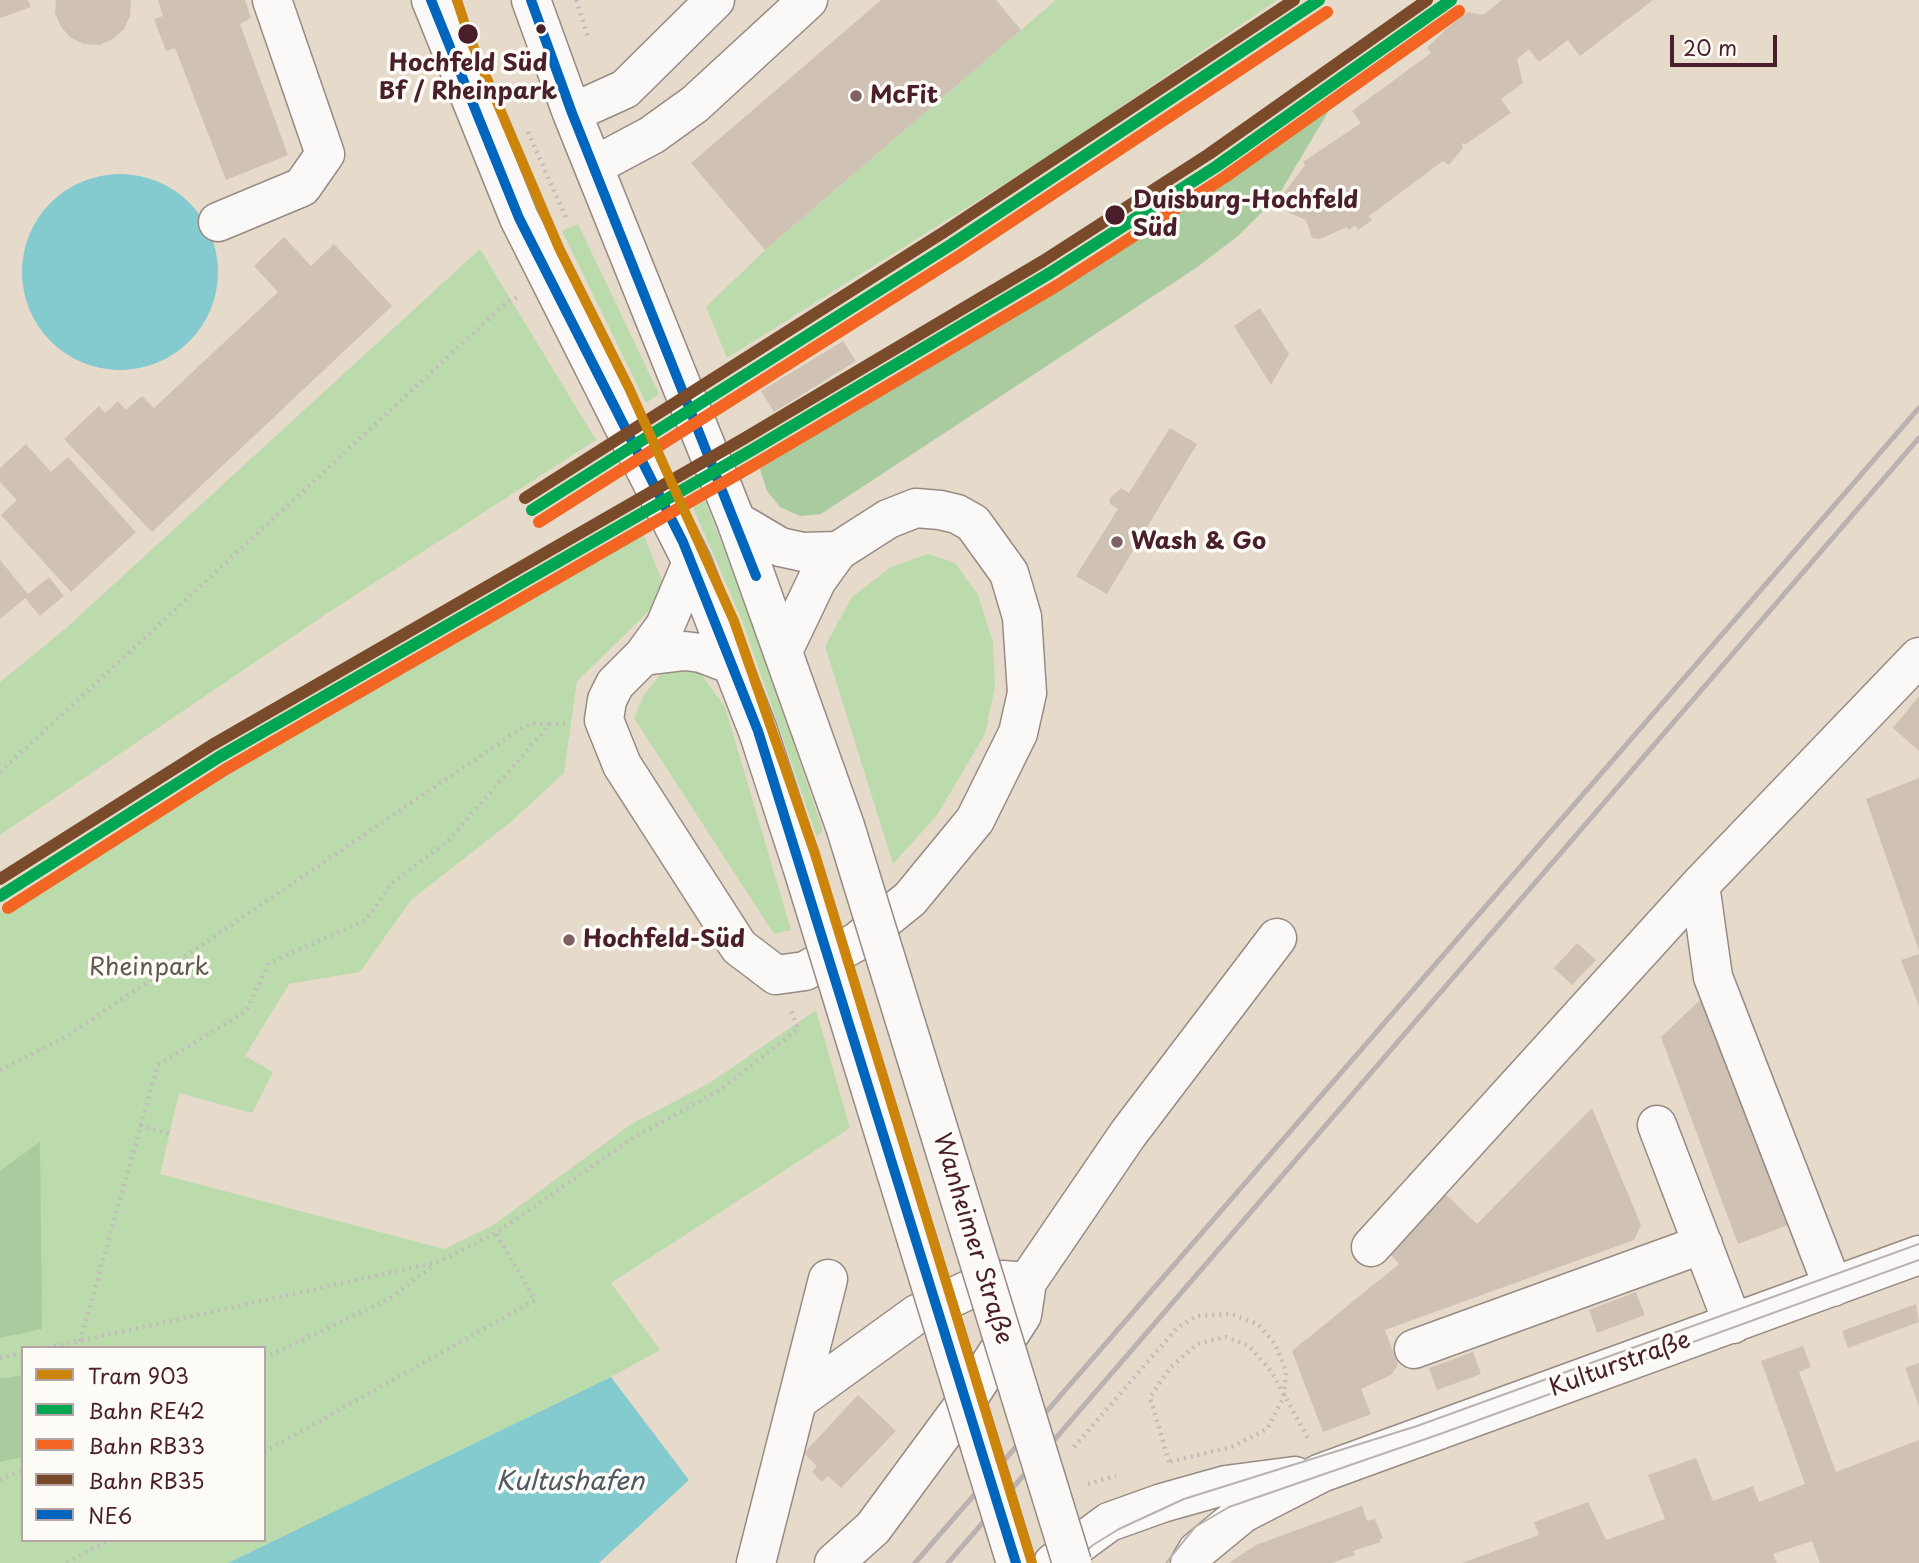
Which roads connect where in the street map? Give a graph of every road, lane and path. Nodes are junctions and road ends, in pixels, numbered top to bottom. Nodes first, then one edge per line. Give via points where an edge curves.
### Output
1 (272, 0) edge
2 (431, 0) edge
3 (531, 0) edge
4 (715, 0) edge
5 (808, 0) edge
6 (572, 113) junction
7 (523, 121) dead end
8 (594, 166) junction
9 (566, 218) dead end
10 (218, 222) dead end
11 (529, 292) dead end
12 (736, 521) junction
13 (838, 551) junction
14 (692, 562) junction
15 (783, 651) junction
16 (643, 656) junction
17 (1919, 657) edge
18 (733, 666) junction
19 (604, 720) junction
20 (550, 724) junction
21 (0, 772) edge
22 (1700, 886) junction
23 (1277, 938) dead end
24 (776, 975) junction
25 (0, 1070) edge
26 (140, 1125) junction
27 (1657, 1125) dead end
28 (170, 1134) dead end
29 (496, 1233) junction
30 (1703, 1244) junction
31 (1371, 1247) dead end
32 (1919, 1255) edge
33 (438, 1262) junction
34 (828, 1279) dead end
35 (1027, 1282) junction
36 (1833, 1287) junction
37 (1733, 1324) junction
38 (80, 1341) junction
39 (56, 1346) edge
40 (1414, 1349) dead end
41 (21, 1353) edge
42 (0, 1357) edge
43 (266, 1357) edge
44 (797, 1401) junction
45 (1072, 1449) dead end
46 (266, 1451) edge
47 (21, 1471) edge
48 (1321, 1473) junction
49 (0, 1480) edge
50 (104, 1542) edge
51 (67, 1563) edge
52 (756, 1563) edge
53 (834, 1563) edge
54 (1016, 1563) edge
55 (1053, 1563) edge
56 (1072, 1563) edge
57 (1190, 1563) edge

1 - 10 street via 325,154 302,187
2 - 14 street via 519,218
3 - 6 street, Wanheimer Straße
4 - 6 street via 625,89
5 - 8 street via 695,104 652,135
6 - 8 street, Wanheimer Straße
7 - 9 path
8 - 12 street, Wanheimer Straße
11 - 21 path via 507,302
12 - 13 street via 780,547
12 - 15 street, Wanheimer Straße
13 - 15 street via 817,580
13 - 24 street via 888,519 916,508 957,514 972,523 1009,573 1022,617 1027,693 1018,733 975,820 910,899 858,941 806,971
14 - 16 street via 665,626
14 - 18 street
15 - 56 street, Wanheimer Straße, bridge via 845,826
16 - 18 street via 685,651
16 - 19 street via 615,684
17 - 22 street
18 - 54 street, bridge via 802,866
19 - 20 path
19 - 24 street via 622,765 739,947
20 - 25 path via 523,727 69,1035
20 - 26 path via 448,841 392,883 366,920 269,962 246,1011 158,1065
22 - 31 street
22 - 36 street via 1713,977
23 - 35 street via 1128,1134
24 - 29 path via 798,1028 720,1090 636,1136
26 - 28 path
26 - 38 path
27 - 30 street
29 - 33 path
29 - 46 path via 535,1300
30 - 37 street
30 - 40 street
32 - 36 street, Kulturstraße
33 - 38 path
33 - 43 path via 388,1299
34 - 44 street
35 - 44 street via 1002,1280 977,1286 917,1314
35 - 53 street via 1022,1315 963,1406 873,1528
36 - 37 street, Kulturstraße
37 - 48 street, Kulturstraße
38 - 39 path
41 - 42 path
44 - 52 street
45 - 48 path, bridge via 1177,1328 1197,1316 1231,1314 1258,1324 1275,1344 1286,1371 1284,1397 1267,1429 1234,1446 1169,1462 1150,1397 1170,1368 1197,1344 1226,1337 1249,1346 1271,1371 1311,1444
47 - 49 path
48 - 55 street via 1226,1485 1162,1503 1109,1522
48 - 57 street via 1244,1513 1197,1550
50 - 51 path

